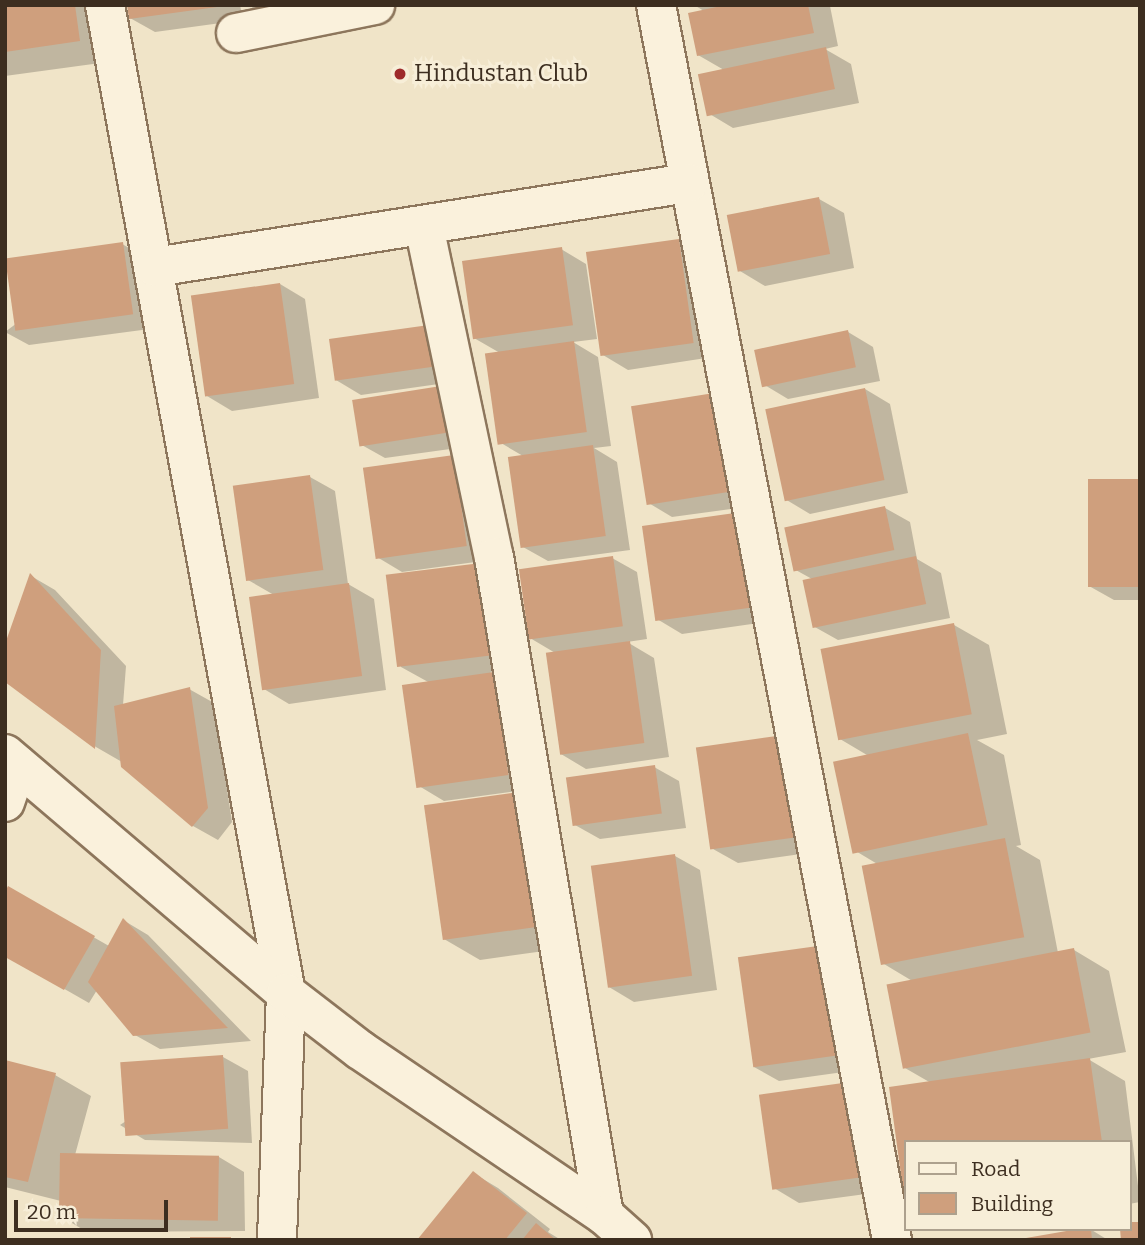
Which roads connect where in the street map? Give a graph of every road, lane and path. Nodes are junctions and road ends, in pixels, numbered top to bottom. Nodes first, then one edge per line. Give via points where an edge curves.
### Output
1 (105, 5) edge
2 (375, 5) edge
3 (656, 5) edge
4 (236, 33) dead end
5 (688, 183) junction
6 (424, 226) junction
7 (155, 267) junction
8 (12, 759) edge
9 (5, 802) edge
10 (286, 993) junction
11 (618, 1228) edge
12 (277, 1240) edge
13 (892, 1240) edge

1 - 7 street
2 - 4 street
3 - 5 street
5 - 6 street
5 - 13 street
6 - 7 street
6 - 11 street via 494,557
7 - 10 street
8 - 9 street
8 - 10 street
10 - 11 street via 360,1050
10 - 12 street

